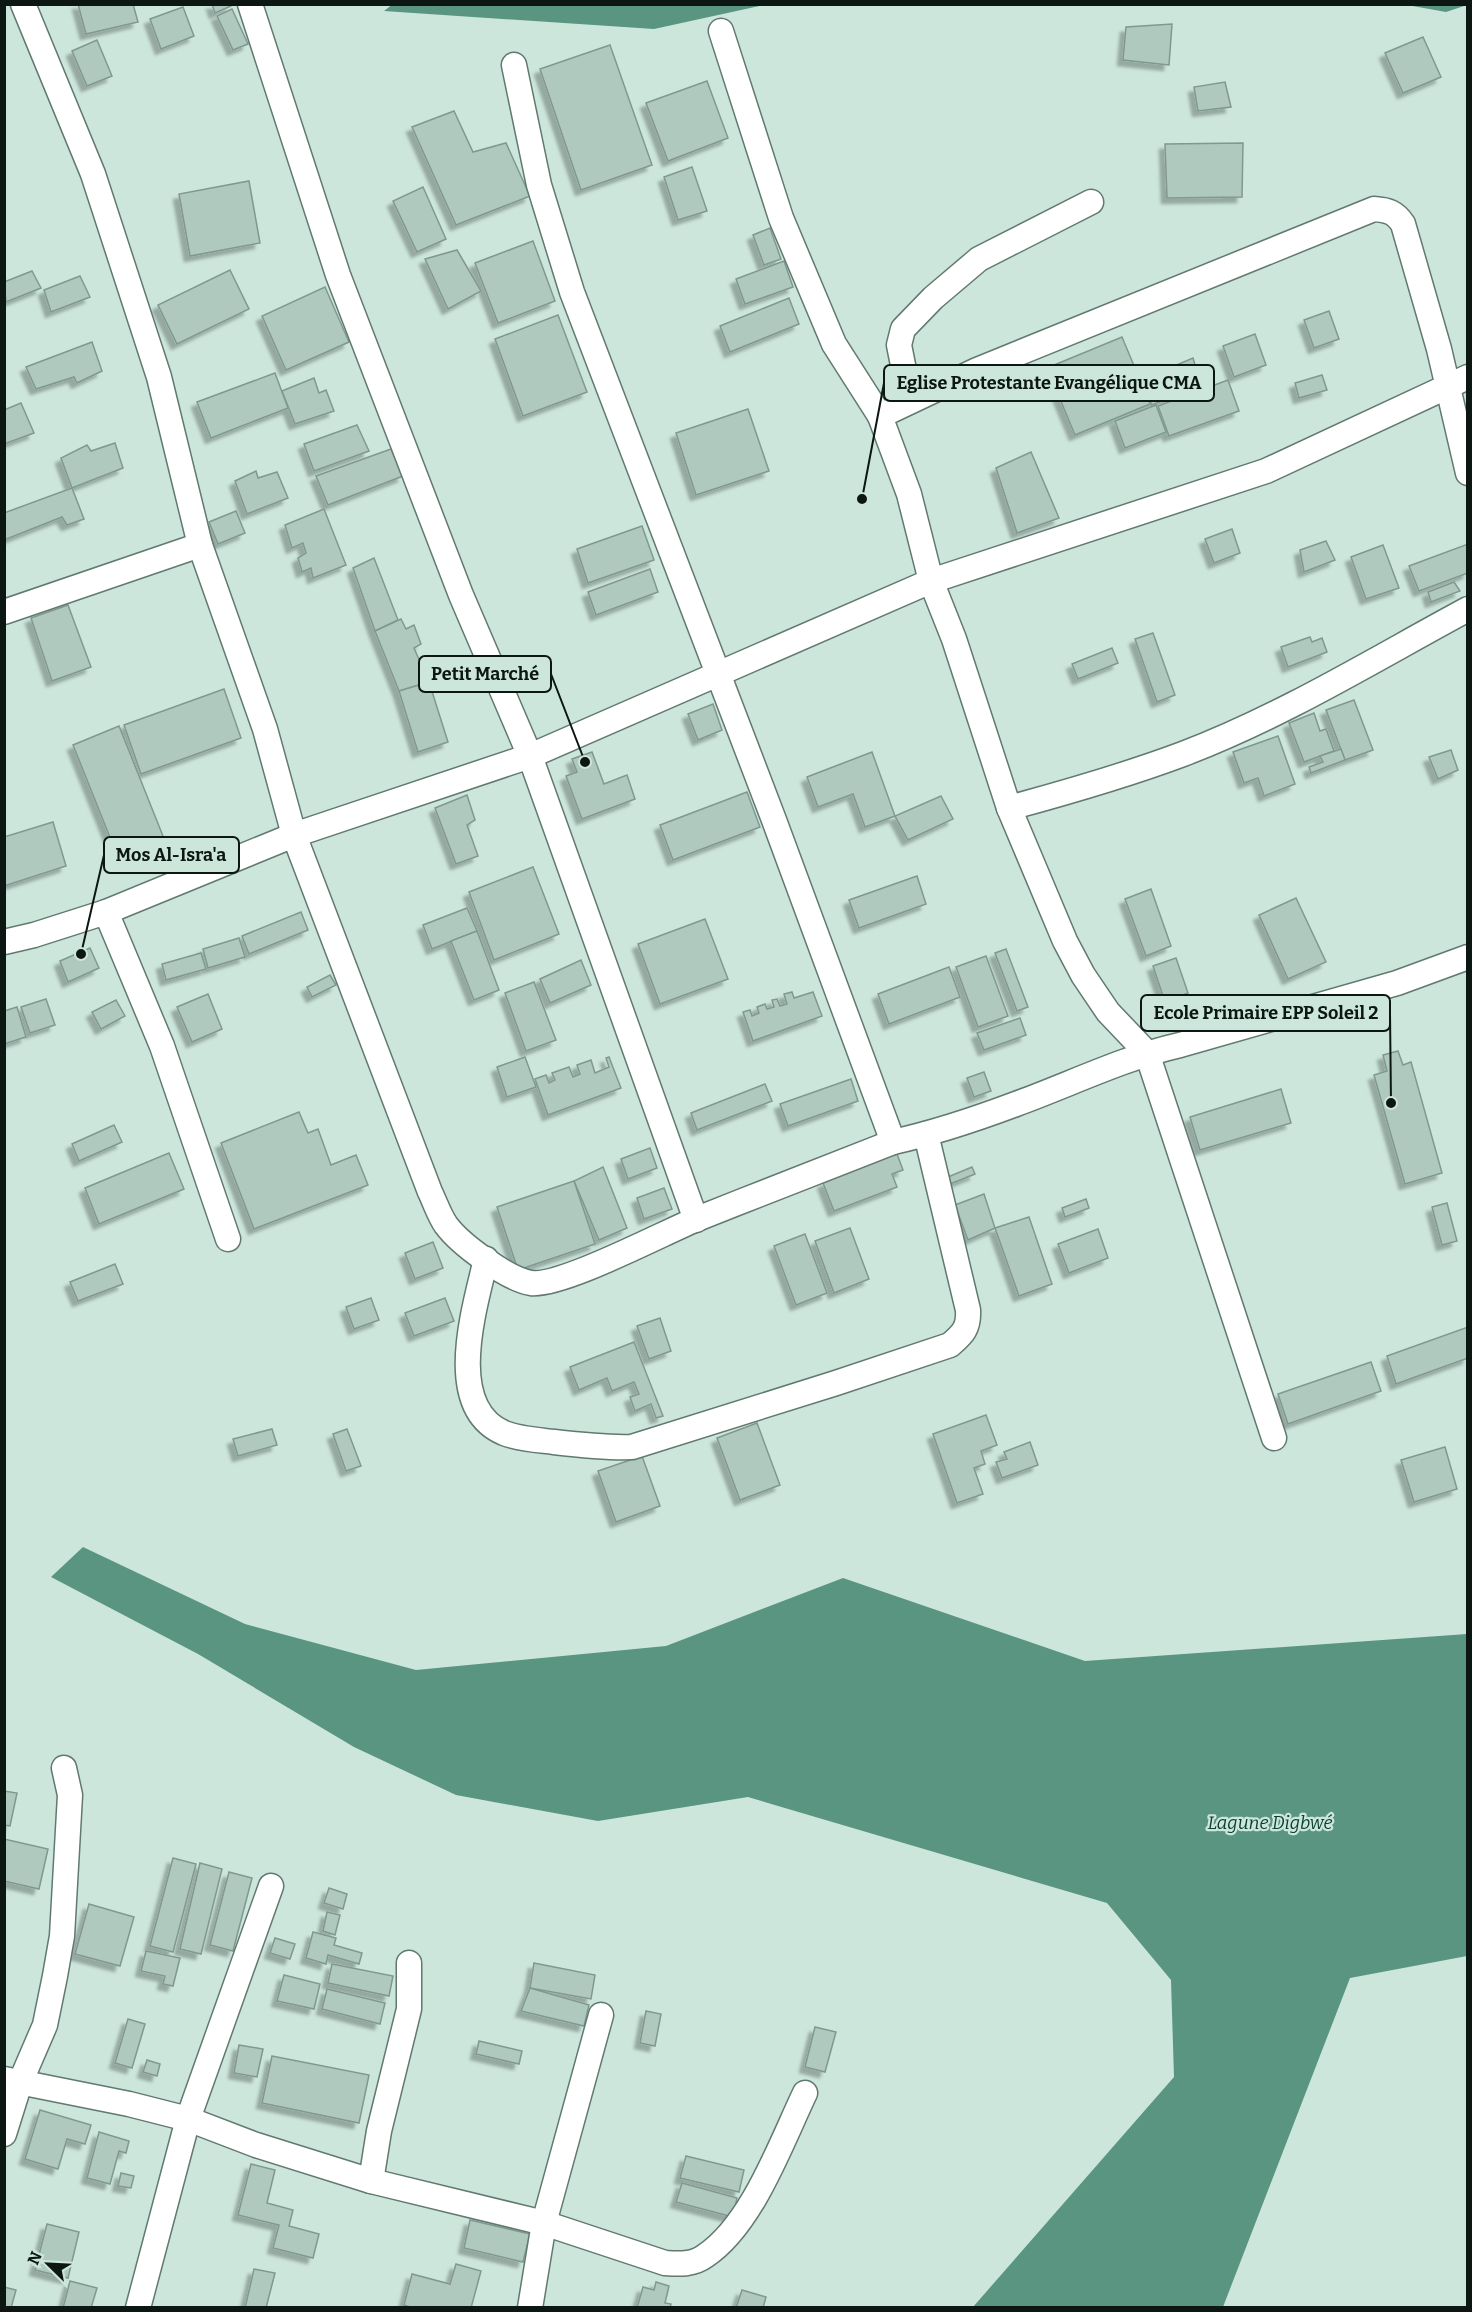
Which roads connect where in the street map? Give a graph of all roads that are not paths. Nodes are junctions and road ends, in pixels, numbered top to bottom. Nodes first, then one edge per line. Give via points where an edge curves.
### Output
1 (23, 4) edge
2 (250, 4) edge
3 (721, 31) dead end
4 (514, 66) dead end
5 (1091, 202) dead end
6 (1457, 381) edge
7 (910, 400) junction
8 (880, 416) junction
9 (1467, 473) edge
10 (200, 545) junction
11 (931, 581) junction
12 (1467, 609) edge
13 (4, 612) edge
14 (716, 675) junction
15 (530, 756) junction
16 (1009, 808) junction
17 (294, 835) junction
18 (106, 912) junction
19 (4, 942) edge
20 (1467, 957) edge
21 (1147, 1053) junction
22 (926, 1134) junction
23 (893, 1142) junction
24 (696, 1220) junction
25 (228, 1239) dead end
26 (486, 1259) junction
27 (1274, 1438) dead end
28 (64, 1768) dead end
29 (271, 1886) dead end
30 (409, 1963) dead end
31 (601, 2015) dead end
32 (12, 2081) edge
33 (805, 2093) dead end
34 (188, 2119) junction
35 (4, 2134) edge
36 (371, 2181) junction
37 (544, 2223) junction
38 (138, 2307) edge
39 (530, 2307) edge

1 - 10 street via 93,174 159,378
2 - 15 street via 338,275 461,595
3 - 8 street via 781,218 834,344
4 - 14 street via 539,185 572,292
5 - 7 street via 979,259 903,329 899,345
6 - 7 street via 1439,349 1403,224 1396,214 1374,209
6 - 9 street
6 - 11 street via 1266,471
7 - 8 street
8 - 11 street via 909,494
10 - 13 street
10 - 17 street via 265,729
11 - 14 street
11 - 16 street
12 - 16 street via 1279,711 1184,753
14 - 15 street
14 - 23 street
15 - 17 street
15 - 24 street
16 - 21 street via 1083,975 1108,1012
17 - 18 street
17 - 26 street via 430,1192 445,1224 464,1245
18 - 19 street
18 - 25 street via 162,1046
20 - 21 street via 1397,982
21 - 22 street
21 - 27 street
22 - 23 street
22 - 26 street via 968,1310 969,1324 962,1335 950,1345 632,1447 529,1439 503,1432 485,1420 473,1402 468,1353
23 - 24 street
24 - 26 street via 549,1282 531,1283
28 - 32 street via 70,1795 62,1936 45,2025
29 - 34 street
30 - 36 street via 409,2009 378,2131
31 - 37 street
32 - 34 street
32 - 35 street
33 - 37 street via 734,2230 704,2257 686,2264 665,2263
34 - 36 street
34 - 38 street
36 - 37 street
37 - 39 street

